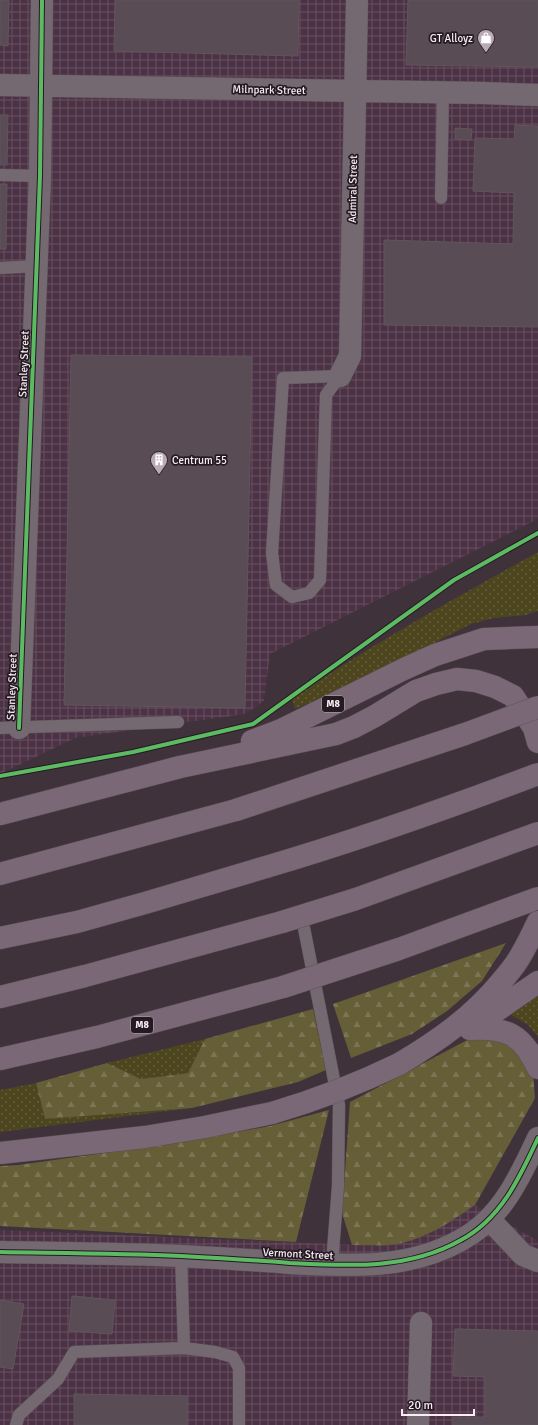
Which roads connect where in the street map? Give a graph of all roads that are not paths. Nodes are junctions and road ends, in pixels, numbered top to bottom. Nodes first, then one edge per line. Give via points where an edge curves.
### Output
1 (42, 0) edge
2 (357, 0) edge
3 (0, 85) edge
4 (42, 86) junction
5 (355, 91) junction
6 (443, 93) junction
7 (538, 96) edge
8 (0, 175) edge
9 (40, 176) junction
10 (441, 198) dead end
11 (37, 266) junction
12 (0, 268) edge
13 (340, 376) junction
14 (538, 637) edge
15 (538, 707) edge
16 (178, 722) dead end
17 (10, 728) edge
18 (538, 742) edge
19 (180, 767) junction
20 (538, 774) edge
21 (0, 814) edge
22 (538, 834) edge
23 (0, 874) edge
24 (538, 898) edge
25 (538, 922) edge
26 (304, 928) dead end
27 (0, 938) edge
28 (538, 982) edge
29 (0, 997) edge
30 (470, 1029) junction
31 (427, 1047) junction
32 (0, 1058) edge
33 (538, 1068) edge
34 (538, 1138) edge
35 (0, 1153) edge
36 (490, 1220) junction
37 (0, 1252) edge
38 (181, 1256) junction
39 (538, 1262) edge
40 (332, 1264) junction
41 (421, 1323) dead end
42 (184, 1348) junction
43 (16, 1425) edge
44 (238, 1425) edge
45 (418, 1425) edge

1 - 4 street, Stanley Street
2 - 5 street, Admiral Street
3 - 4 street, Milnpark Street
4 - 5 street, Milnpark Street
4 - 9 street, Stanley Street
5 - 6 street, Milnpark Street
5 - 13 street, Admiral Street via 350,356
6 - 7 street, Milnpark Street
6 - 10 lane
8 - 9 lane
9 - 11 street, Stanley Street
11 - 12 lane
11 - 17 street, Stanley Street
13 - 13 lane via 326,395 320,580 309,593 292,597 276,585 272,553 283,378
14 - 19 highway, M8 via 484,639 435,655 280,730
15 - 23 highway, bridge via 236,810
16 - 17 lane
18 - 19 highway via 534,728 513,696 476,681 457,680 416,691 376,716 336,734
19 - 21 highway, M8
20 - 27 highway, bridge via 338,845 266,867 77,922
22 - 29 highway, bridge via 356,899 282,922
24 - 32 highway, M8, bridge via 399,949 283,987 97,1037
25 - 31 highway via 516,964 480,1006
26 - 40 lane via 339,1105 338,1186
28 - 30 highway
30 - 31 highway
30 - 33 highway via 489,1028 505,1031 522,1042
31 - 35 highway, bridge via 367,1080 272,1113 145,1137
34 - 36 street, Vermont Street via 515,1185
36 - 39 street via 523,1256
36 - 40 street, Vermont Street via 463,1240 436,1253 402,1262
37 - 38 street, Vermont Street
38 - 40 street, Vermont Street
38 - 42 lane
41 - 45 street
42 - 43 lane via 74,1352 58,1379 18,1415
42 - 44 lane via 233,1357 239,1368

